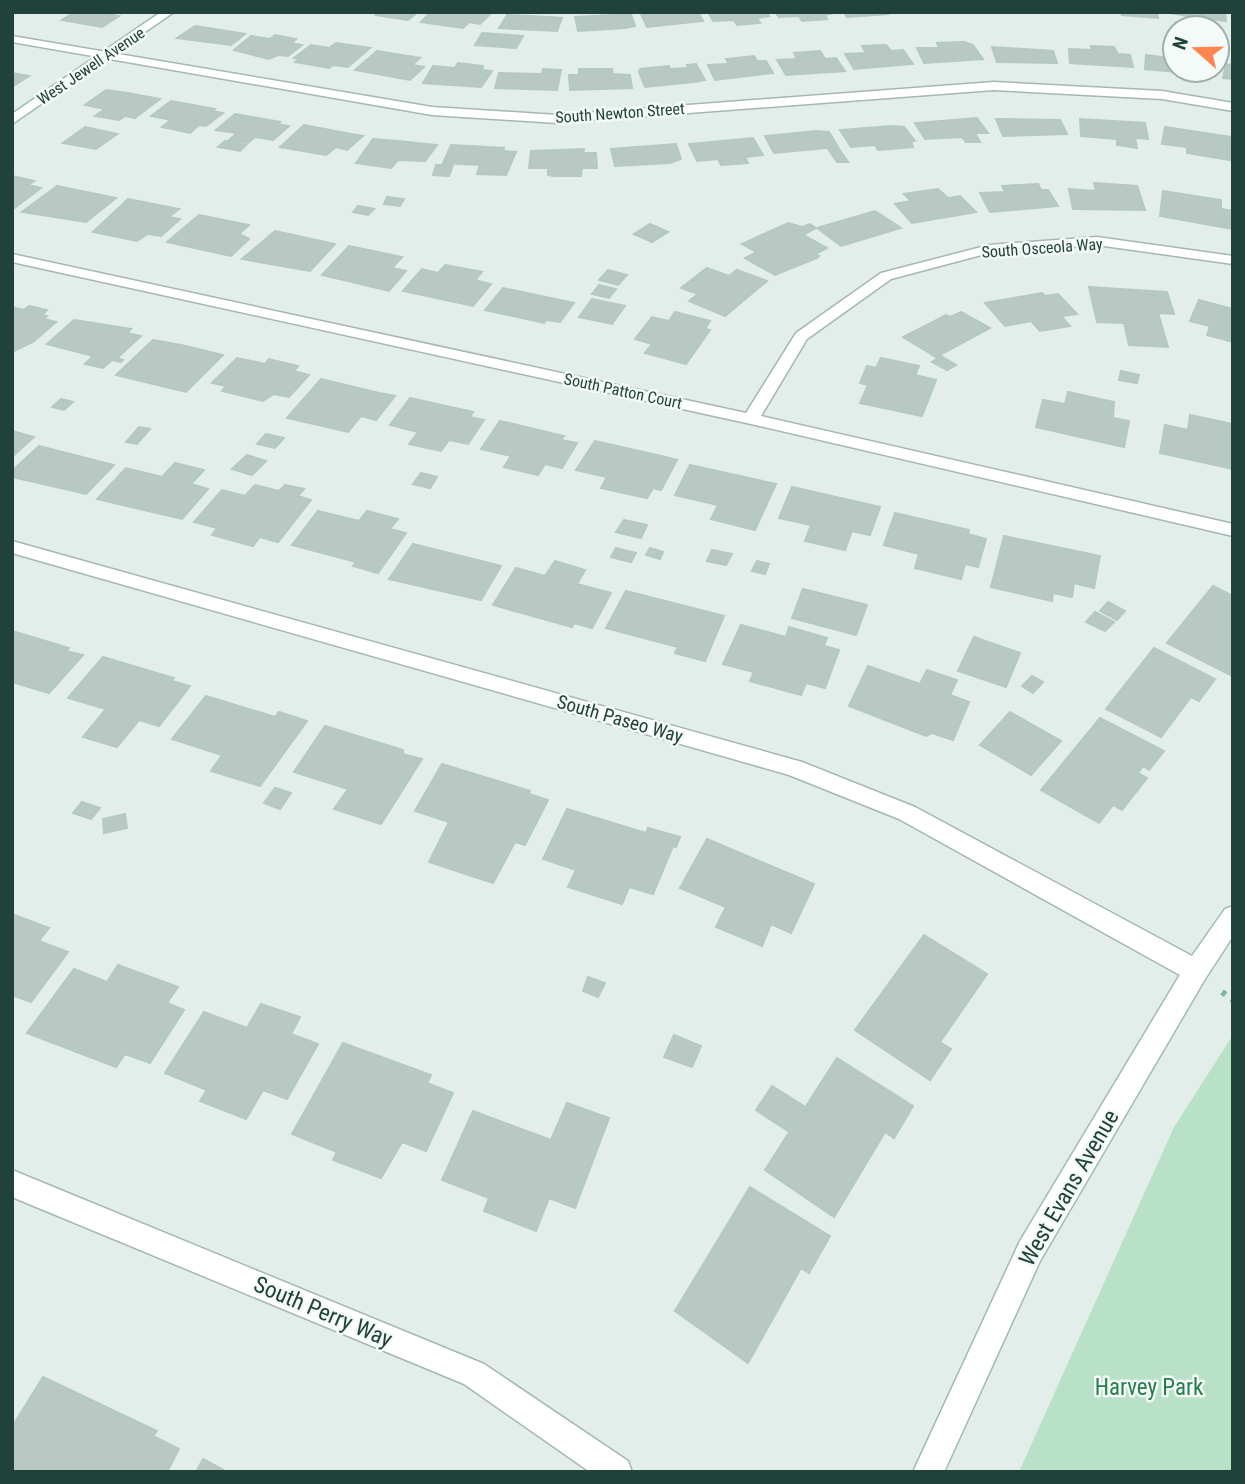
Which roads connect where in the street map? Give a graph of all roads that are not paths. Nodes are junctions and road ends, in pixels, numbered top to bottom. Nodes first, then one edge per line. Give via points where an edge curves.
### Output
1 (169, 12) edge
2 (12, 38) edge
3 (106, 56) junction
4 (1233, 107) edge
5 (12, 120) edge
6 (12, 258) edge
7 (1233, 260) edge
8 (751, 419) junction
9 (1233, 530) edge
10 (12, 547) edge
11 (1233, 916) edge
12 (1196, 971) junction
13 (12, 1183) edge
14 (617, 1472) edge
15 (928, 1472) edge

1 - 3 street, West Jewell Avenue
2 - 3 street, South Newton Street
3 - 4 street, South Newton Street via 432,111 558,119 994,86 1162,95
3 - 5 street, West Jewell Avenue
6 - 8 street, South Patton Court
7 - 8 street, South Osceola Way via 1097,241 989,249 886,276 801,336
8 - 9 street, South Patton Court
10 - 12 street, South Paseo Way via 794,768 907,813
11 - 12 street, West Evans Avenue
12 - 15 street, West Evans Avenue via 1030,1251
13 - 14 street, South Perry Way via 474,1374

